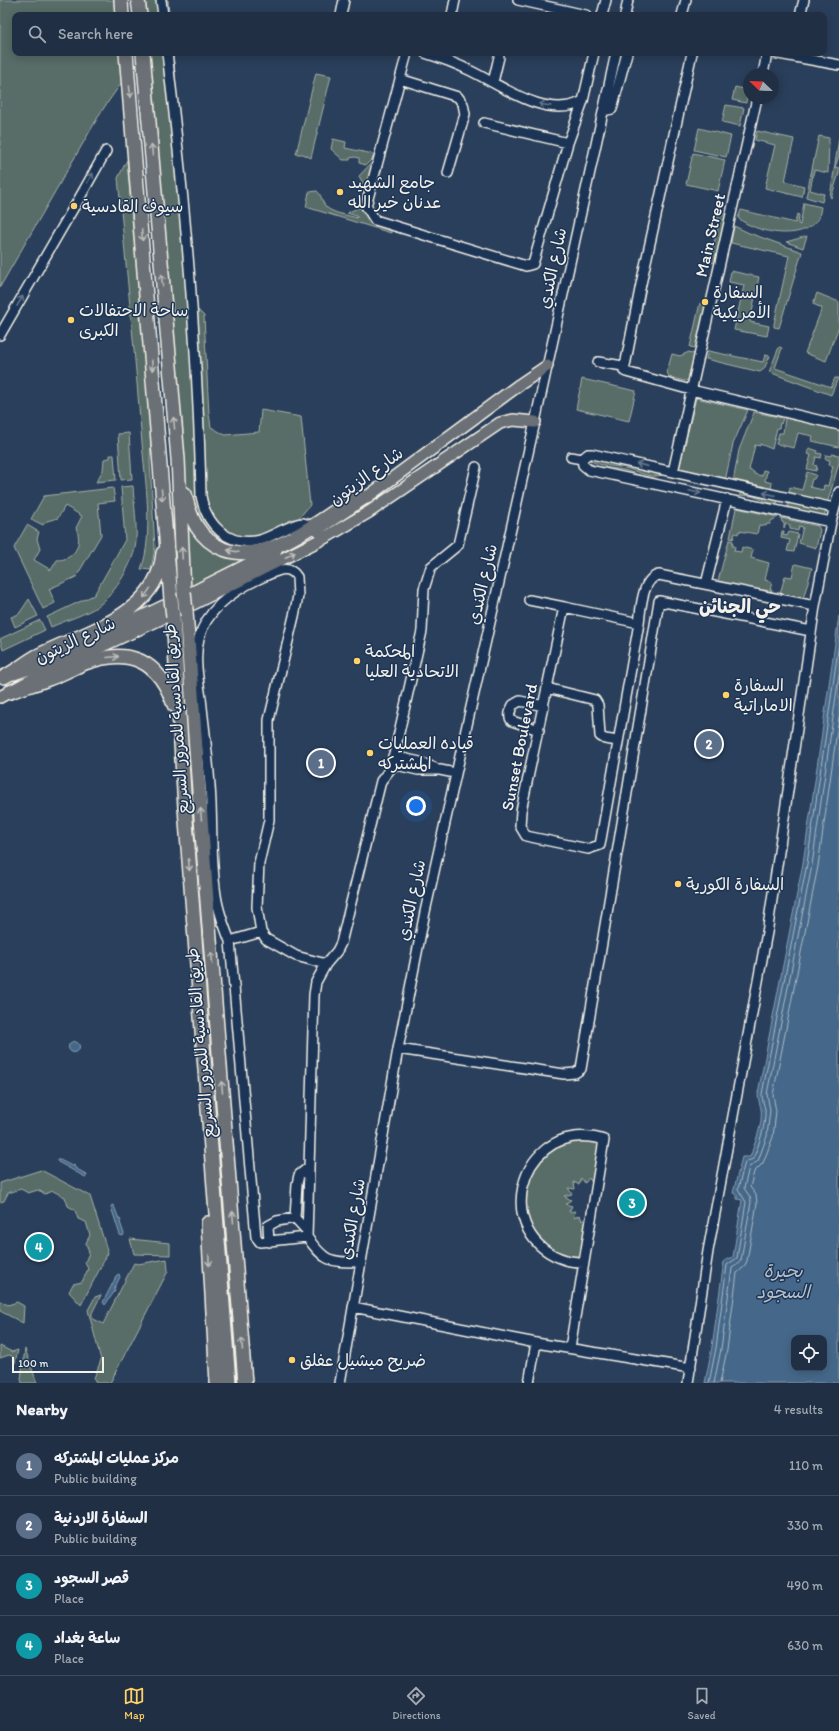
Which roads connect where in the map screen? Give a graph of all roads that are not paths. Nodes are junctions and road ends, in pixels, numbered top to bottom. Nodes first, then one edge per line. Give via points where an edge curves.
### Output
1 (121, 0) edge
2 (138, 0) edge
3 (161, 0) edge
4 (344, 0) edge
5 (455, 0) edge
6 (518, 0) edge
7 (606, 0) edge
8 (628, 0) edge
9 (686, 0) edge
10 (804, 0) edge
11 (122, 12) edge
12 (140, 12) edge
13 (163, 12) edge
14 (342, 12) edge
15 (453, 12) edge
16 (572, 12) edge
17 (603, 12) edge
18 (626, 12) edge
19 (683, 12) edge
20 (801, 12) edge
21 (126, 56) edge
22 (143, 56) edge
23 (168, 56) edge
24 (406, 56) edge
25 (442, 56) edge
26 (593, 56) edge
27 (615, 56) edge
28 (626, 56) edge
29 (691, 56) edge
30 (766, 56) edge
31 (799, 56) edge
32 (499, 57) dead end
33 (839, 65) edge
34 (764, 68) edge
35 (400, 79) junction
36 (493, 82) junction
37 (583, 101) junction
38 (756, 104) edge
39 (603, 111) junction
40 (484, 123) dead end
41 (568, 143) junction
42 (106, 151) dead end
43 (448, 173) dead end
44 (0, 335) edge
45 (598, 362) dead end
46 (547, 366) junction
47 (623, 366) junction
48 (691, 390) junction
49 (535, 422) junction
50 (839, 425) edge
51 (571, 457) dead end
52 (178, 459) junction
53 (582, 460) junction
54 (476, 467) dead end
55 (673, 472) junction
56 (730, 485) junction
57 (671, 487) junction
58 (839, 492) edge
59 (367, 497) joint
60 (786, 497) junction
61 (727, 499) junction
62 (834, 508) junction
63 (782, 512) junction
64 (831, 522) junction
65 (321, 527) junction
66 (165, 529) junction
67 (706, 584) junction
68 (189, 600) junction
69 (529, 600) dead end
70 (815, 606) junction
71 (564, 607) junction
72 (168, 609) junction
73 (639, 623) junction
74 (811, 631) junction
75 (6, 676) edge
76 (22, 685) junction
77 (547, 688) junction
78 (5, 694) edge
79 (544, 706) junction
80 (179, 718) junction
81 (538, 730) junction
82 (618, 742) junction
83 (393, 760) junction
84 (455, 773) junction
85 (261, 932) junction
86 (230, 941) junction
87 (326, 964) junction
88 (398, 1049) junction
89 (207, 1109) junction
90 (309, 1167) junction
91 (295, 1218) junction
92 (307, 1234) junction
93 (269, 1242) junction
94 (361, 1262) junction
95 (584, 1262) junction
96 (353, 1308) junction
97 (536, 1343) junction
98 (570, 1348) junction
99 (691, 1368) junction
100 (217, 1383) edge
101 (229, 1383) edge
102 (245, 1383) edge
103 (340, 1383) edge
104 (529, 1383) edge
105 (688, 1383) edge

1 - 11 highway
2 - 12 highway
3 - 13 street
4 - 14 street
5 - 15 street
6 - 16 street
7 - 17 street
8 - 18 street
9 - 19 street
10 - 20 street
21 -> 66 highway, طريق القادسية للمرور السريع
52 -> 22 highway, طريق القادسية للمرور السريع
23 - 65 street via 195,342 200,496 203,508 215,528 236,540 260,540 301,524
24 - 35 street
25 - 36 street
26 - 37 street
27 - 39 street, شارع الكندي
28 - 39 street via 612,109
29 - 47 street
30 - 34 street
31 - 33 street
32 - 36 street
35 - 41 street via 366,206 375,220 526,266 533,264
35 - 43 street via 458,97 463,104 465,114
37 -> 36 street via 570,107 541,104
37 - 41 street
38 - 48 street, Main Street
39 - 46 street, شارع الكندي
40 - 41 street
44 -> 42 street
45 - 47 street
46 - 49 street, شارع الكندي
46 - 59 main road, شارع الزيتون
47 - 48 street via 626,372
48 - 50 street
48 - 55 street, Main Street
49 - 65 main road, شارع الزيتون via 513,420 500,423 369,512
49 - 84 street, شارع الكندي
51 - 53 street
65 -> 52 highway via 258,552 239,552 218,546 208,540 194,523
68 -> 52 highway, طريق القادسية للمرور السريع
55 -> 53 street via 592,454 588,454
53 - 57 street via 583,465 589,470
54 - 83 street via 458,545 431,567 424,589 422,631
55 - 56 street
55 - 57 street, Main Street via 678,481
60 -> 56 street
56 - 61 street via 735,494
57 -> 61 street
58 - 62 street
59 - 65 highway via 354,499
60 - 62 street
60 - 63 street
61 - 63 street
61 - 67 street
62 - 64 street
63 - 64 street
64 - 70 street
65 - 68 main road, شارع الزيتون
66 - 72 highway, طريق القادسية للمرور السريع
66 -> 75 highway via 162,556 156,577 138,603 120,617 36,656
67 - 70 street, Sunset Boulevard
67 - 73 street, Sunset Boulevard via 653,576 646,585
102 -> 68 highway, طريق القادسية للمرور السريع via 208,909
69 - 71 street
70 - 74 street
71 - 73 street
71 - 77 street, Sunset Boulevard
72 - 75 main road, شارع الزيتون via 41,665
72 - 76 main road, شارع الزيتون
72 - 80 highway, طريق القادسية للمرور السريع
73 - 82 street, Sunset Boulevard
74 - 88 street via 658,601 581,1069 578,1072 564,1074
74 - 99 street via 768,927 708,1251
75 - 76 main road via 24,672 29,675 28,680
76 - 78 main road, شارع الزيتون
77 - 79 street, Sunset Boulevard
77 - 82 street via 594,700 598,705 600,736
78 -> 80 highway via 94,660 121,656 134,659 156,671 168,688
79 - 81 street, Sunset Boulevard
79 - 81 street via 520,701 512,705 510,710 512,722
80 -> 89 highway, طريق القادسية للمرور السريع
81 - 82 street, Sunset Boulevard via 520,826 526,836 588,849 600,845
83 - 84 street via 420,762
83 - 87 street via 391,768 381,781 341,943
84 - 88 street, شارع الكندي
85 - 86 street
85 - 86 street via 257,889 259,863 269,820 269,720 298,596 297,577 291,571 283,569 250,582 214,609 199,638 197,651 210,787 214,882
85 - 87 street via 266,939 289,953
86 - 93 street via 256,1237 260,1242
87 - 90 street via 316,982 314,995
88 - 94 street, شارع الكندي
89 -> 100 highway via 208,1225
89 - 101 highway, طريق القادسية للمرور السريع
90 - 91 street via 299,1176
90 - 92 street
91 - 92 street
91 - 93 street via 269,1224
92 - 93 street
92 - 94 street via 319,1253 327,1258
94 - 96 street, شارع الكندي
95 - 95 street via 604,1140 589,1136 554,1144 541,1154 529,1168 521,1196 524,1220 540,1245 553,1255
95 - 98 street
96 - 97 street
96 - 103 street, شارع الكندي
97 - 98 street
97 - 104 street
98 - 99 street
99 - 105 street

